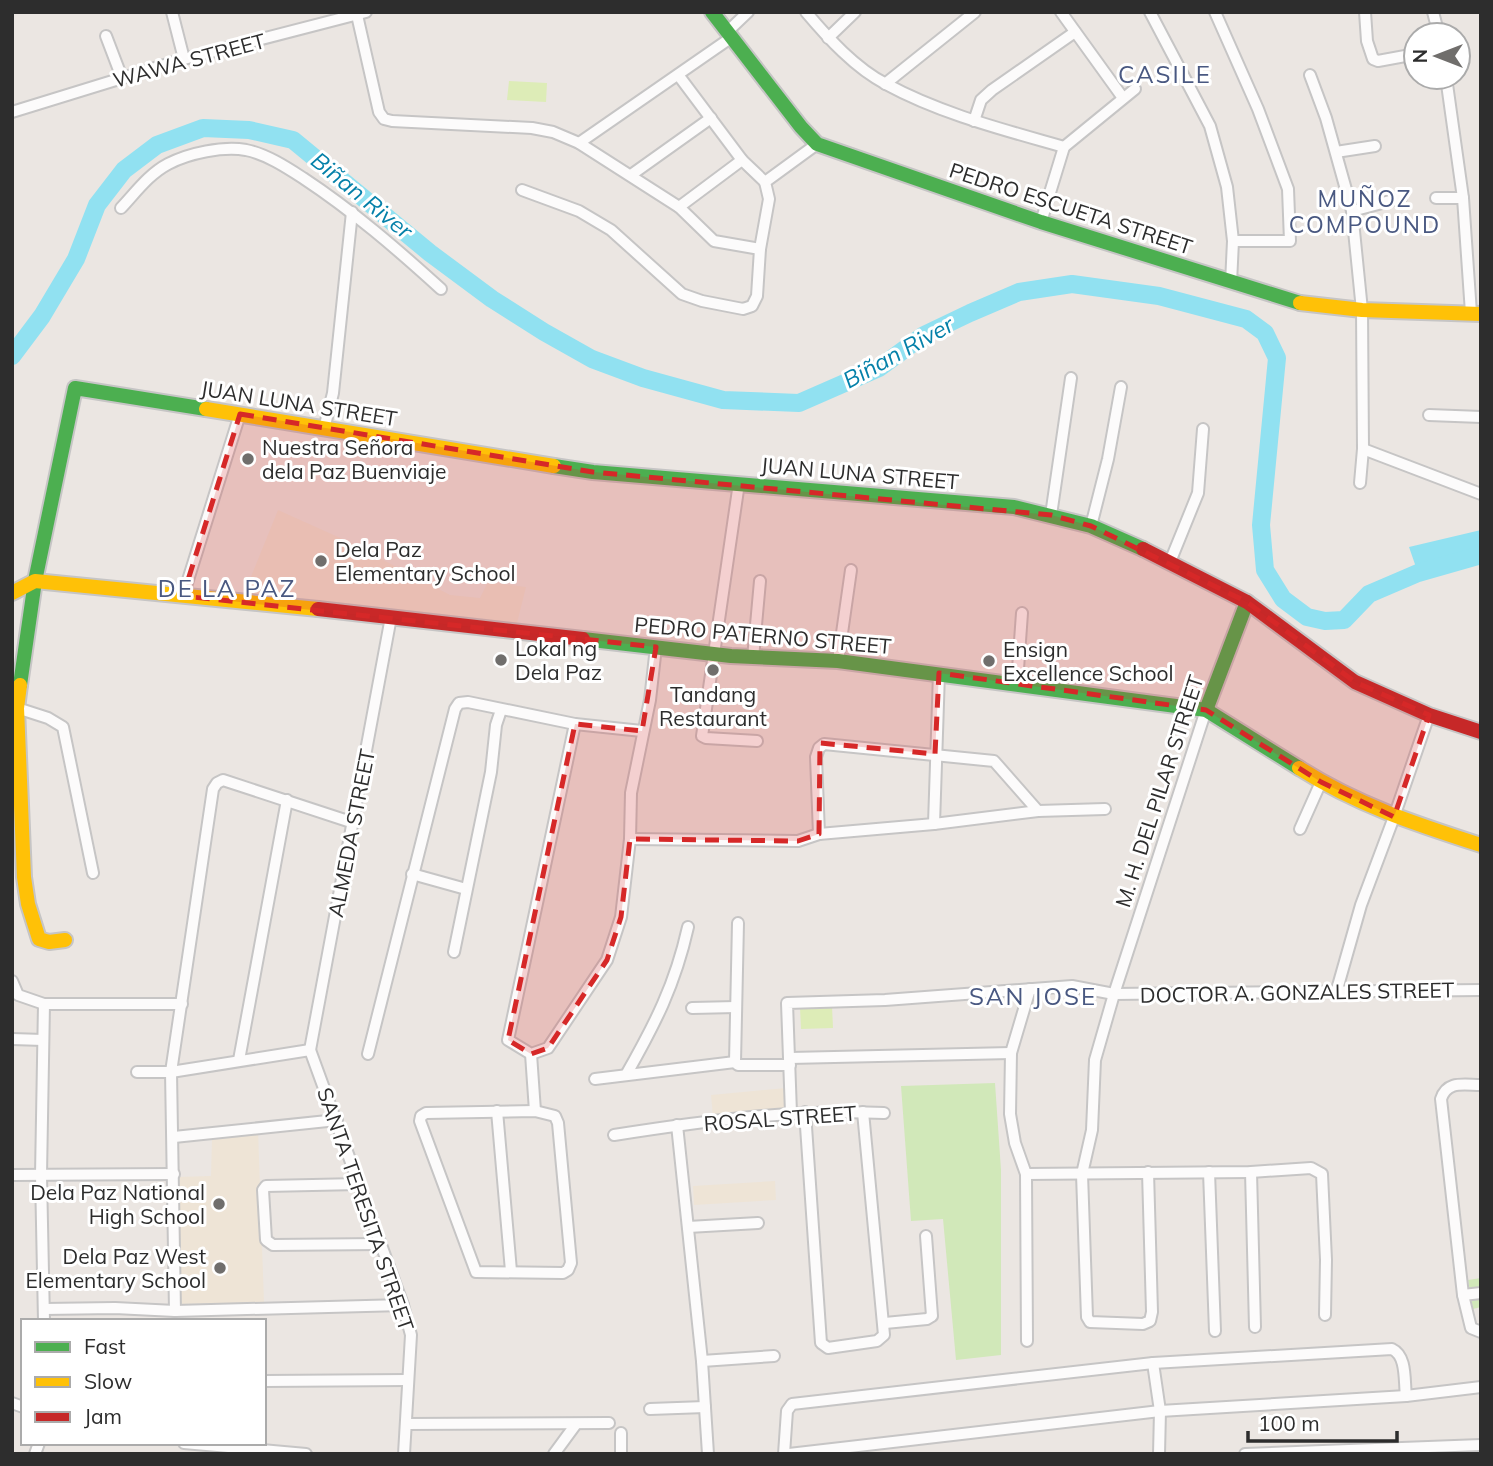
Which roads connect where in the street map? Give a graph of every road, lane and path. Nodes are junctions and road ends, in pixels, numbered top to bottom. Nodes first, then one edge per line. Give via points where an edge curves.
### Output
1 (172, 12) edge
2 (712, 12) edge
3 (748, 12) edge
4 (806, 12) edge
5 (855, 12) edge
6 (975, 12) edge
7 (1061, 12) edge
8 (1150, 12) edge
9 (1215, 12) edge
10 (1365, 12) edge
11 (362, 14) edge
12 (1074, 32) junction
13 (730, 34) junction
14 (106, 36) dead end
15 (828, 38) junction
16 (1402, 57) edge
17 (184, 59) junction
18 (1310, 75) dead end
19 (679, 76) junction
20 (121, 78) junction
21 (885, 84) junction
22 (1135, 89) dead end
23 (1448, 91) edge
24 (1123, 98) junction
25 (12, 112) edge
26 (710, 118) junction
27 (974, 121) junction
28 (579, 143) junction
29 (817, 144) junction
30 (1375, 146) dead end
31 (1065, 147) junction
32 (1336, 152) junction
33 (742, 160) junction
34 (631, 175) junction
35 (765, 182) junction
36 (523, 190) dead end
37 (1401, 198) dead end
38 (1436, 198) dead end
39 (1463, 198) junction
40 (679, 207) junction
41 (121, 208) dead end
42 (1352, 211) junction
43 (352, 212) junction
44 (1041, 222) junction
45 (1233, 242) junction
46 (760, 249) junction
47 (1231, 283) junction
48 (441, 289) dead end
49 (1362, 310) junction
50 (1476, 313) edge
51 (1071, 378) dead end
52 (1121, 387) dead end
53 (240, 414) junction
54 (1429, 415) dead end
55 (1481, 417) edge
56 (324, 429) junction
57 (1203, 429) dead end
58 (1363, 449) junction
59 (739, 483) junction
60 (1360, 483) dead end
61 (1481, 494) edge
62 (1051, 515) junction
63 (1091, 526) junction
64 (1170, 562) junction
65 (851, 570) dead end
66 (35, 581) junction
67 (760, 581) dead end
68 (12, 593) edge
69 (183, 596) junction
70 (1247, 602) junction
71 (1022, 613) dead end
72 (391, 617) junction
73 (656, 647) junction
74 (715, 654) junction
75 (753, 658) junction
76 (838, 661) junction
77 (939, 673) junction
78 (1017, 683) junction
79 (17, 708) junction
80 (502, 710) junction
81 (1206, 710) junction
82 (1429, 715) junction
83 (575, 724) junction
84 (642, 731) junction
85 (1481, 733) edge
86 (14, 738) edge
87 (757, 741) dead end
88 (936, 754) junction
89 (1321, 782) junction
90 (287, 800) junction
91 (1105, 809) dead end
92 (1038, 811) junction
93 (1394, 817) junction
94 (354, 823) junction
95 (934, 824) junction
96 (1300, 829) dead end
97 (819, 834) junction
98 (630, 839) junction
99 (1481, 845) edge
100 (93, 873) dead end
101 (412, 874) junction
102 (467, 889) junction
103 (738, 923) dead end
104 (688, 927) dead end
105 (65, 940) dead end
106 (454, 952) dead end
107 (12, 981) edge
108 (1030, 989) junction
109 (1481, 990) edge
110 (1336, 993) junction
111 (1114, 994) junction
112 (44, 1004) junction
113 (182, 1004) junction
114 (736, 1007) junction
115 (692, 1009) dead end
116 (12, 1039) edge
117 (43, 1040) junction
118 (310, 1050) junction
119 (1011, 1053) junction
120 (531, 1054) junction
121 (368, 1055) dead end
122 (239, 1060) junction
123 (735, 1062) junction
124 (790, 1062) junction
125 (137, 1072) dead end
126 (171, 1072) junction
127 (626, 1075) junction
128 (595, 1079) dead end
129 (1481, 1085) edge
130 (497, 1111) junction
131 (535, 1111) junction
132 (804, 1112) junction
133 (863, 1112) junction
134 (791, 1113) junction
135 (884, 1113) dead end
136 (337, 1120) junction
137 (677, 1125) junction
138 (614, 1135) dead end
139 (174, 1137) junction
140 (1148, 1172) junction
141 (1209, 1172) junction
142 (1251, 1172) junction
143 (174, 1174) junction
144 (1027, 1174) junction
145 (1082, 1174) junction
146 (12, 1175) edge
147 (41, 1175) junction
148 (359, 1184) junction
149 (758, 1223) dead end
150 (688, 1227) junction
151 (926, 1236) dead end
152 (380, 1244) junction
153 (511, 1271) junction
154 (1481, 1293) edge
155 (1463, 1294) junction
156 (403, 1305) junction
157 (44, 1308) junction
158 (115, 1308) junction
159 (175, 1311) junction
160 (1325, 1315) dead end
161 (44, 1319) edge
162 (114, 1319) edge
163 (885, 1323) junction
164 (1255, 1327) dead end
165 (1215, 1331) dead end
166 (1481, 1332) edge
167 (1027, 1341) dead end
168 (774, 1356) dead end
169 (702, 1361) junction
170 (1153, 1363) junction
171 (408, 1380) junction
172 (266, 1381) edge
173 (1481, 1387) edge
174 (1406, 1396) junction
175 (705, 1407) junction
176 (650, 1409) dead end
177 (1160, 1411) junction
178 (406, 1423) junction
179 (610, 1423) dead end
180 (576, 1424) junction
181 (621, 1433) dead end
182 (206, 1445) edge
183 (1481, 1445) edge
184 (306, 1454) edge
185 (404, 1454) edge
186 (554, 1454) edge
187 (621, 1454) edge
188 (708, 1454) edge
189 (787, 1454) edge
190 (1159, 1454) edge
191 (1245, 1454) edge

1 - 17 street
2 - 13 street, PEDRO ESCUETA STREET
3 - 13 street
4 - 15 street
5 - 15 street
6 - 21 street
7 - 12 street
8 - 45 street via 1210,125 1227,187
9 - 45 street via 1288,189 1290,242
10 - 16 street via 1373,59
11 - 17 street, WAWA STREET
11 - 28 street via 384,119 532,128
12 - 24 street
12 - 27 street via 992,90 981,100
13 - 19 street
13 - 29 street, PEDRO ESCUETA STREET
14 - 20 street
15 - 21 street
17 - 20 street, WAWA STREET
18 - 32 street
19 - 26 street
19 - 28 street
20 - 25 street, WAWA STREET
21 - 27 street
22 - 24 street
23 - 39 street
24 - 31 street
26 - 33 street
26 - 34 street
27 - 31 street
28 - 34 street
29 - 35 street
29 - 44 street, PEDRO ESCUETA STREET
30 - 32 street
31 - 44 street
32 - 42 street
33 - 35 street
33 - 40 street
34 - 40 street
35 - 46 street via 769,199
36 - 46 street via 579,211 611,230 682,294 702,301 743,309 752,306 757,296
37 - 42 street
38 - 39 street
39 - 50 street
40 - 46 street via 714,241
41 - 43 street via 166,165 221,149 246,150 271,160
42 - 49 street
43 - 48 street
43 - 56 street via 333,393
44 - 47 street, PEDRO ESCUETA STREET
45 - 47 street
47 - 49 street, PEDRO ESCUETA STREET via 1293,302
49 - 50 street, PEDRO ESCUETA STREET
49 - 58 street
51 - 62 street
52 - 63 street
53 - 56 street, JUAN LUNA STREET
53 - 66 street, JUAN LUNA STREET via 75,388
53 - 69 street
54 - 55 street
56 - 59 street, JUAN LUNA STREET via 593,472
57 - 64 street via 1198,493
58 - 60 street
58 - 61 street
59 - 62 street, JUAN LUNA STREET via 1014,507
59 - 74 street
62 - 63 street, JUAN LUNA STREET
63 - 64 street, JUAN LUNA STREET
64 - 70 street, JUAN LUNA STREET
65 - 76 street
66 - 68 street
66 - 69 street, PEDRO PATERNO STREET
66 - 79 street, JUAN LUNA STREET
67 - 75 street
69 - 72 street, PEDRO PATERNO STREET
70 - 81 street, M. H. DEL PILAR STREET
70 - 82 street, JUAN LUNA STREET via 1355,682
71 - 78 street
72 - 73 street, PEDRO PATERNO STREET
72 - 94 street, ALMEDA STREET
73 - 74 street, PEDRO PATERNO STREET
73 - 84 street
74 - 75 street, PEDRO PATERNO STREET
74 - 87 street via 702,736
75 - 76 street, PEDRO PATERNO STREET
76 - 77 street, PEDRO PATERNO STREET
77 - 78 street, PEDRO PATERNO STREET
77 - 88 street
78 - 81 street, PEDRO PATERNO STREET
79 - 86 street, JUAN LUNA STREET
79 - 100 street via 63,727
80 - 83 street
80 - 101 street via 468,702 455,709
80 - 102 street
81 - 89 street, PEDRO PATERNO STREET
81 - 111 street, M. H. DEL PILAR STREET
82 - 85 street, JUAN LUNA STREET
82 - 93 street
83 - 84 street
83 - 120 street via 508,1040
84 - 98 street via 631,793
86 - 105 street, JUAN LUNA STREET via 28,904 39,939
88 - 92 street via 994,761
88 - 95 street
88 - 97 street via 824,744 816,757
89 - 93 street, PEDRO PATERNO STREET
89 - 96 street
90 - 94 street
90 - 113 street via 223,780 217,783
90 - 122 street
91 - 92 street
92 - 95 street
93 - 99 street, PEDRO PATERNO STREET
93 - 110 street via 1361,905
94 - 118 street, ALMEDA STREET
95 - 97 street
97 - 98 street via 798,841
98 - 120 street via 621,917 607,960 548,1048
101 - 102 street
101 - 121 street
102 - 106 street
103 - 114 street
104 - 127 street via 668,996
107 - 112 street via 18,995
108 - 111 street, DOCTOR A. GONZALES STREET via 1072,986
108 - 119 street
108 - 124 street, DOCTOR A. GONZALES STREET via 787,1003
109 - 110 street, DOCTOR A. GONZALES STREET
110 - 111 street, DOCTOR A. GONZALES STREET
111 - 145 street, M. H. DEL PILAR STREET via 1095,1060 1091,1130
112 - 113 street
112 - 117 street
113 - 126 street
114 - 115 street
114 - 123 street
116 - 117 street
117 - 147 street
118 - 122 street
118 - 136 street, SANTA TERESITA STREET
119 - 124 street
119 - 144 street via 1010,1114
120 - 131 street
122 - 126 street
123 - 124 street
123 - 127 street
124 - 134 street
125 - 126 street
126 - 139 street
127 - 128 street
129 - 155 street via 1448,1086 1441,1099
130 - 131 street
130 - 153 street
130 - 153 street via 426,1113 420,1121 476,1272
131 - 153 street via 555,1116 558,1123 570,1263 563,1273
132 - 133 street, ROSAL STREET
132 - 134 street, ROSAL STREET
132 - 163 street via 821,1343 828,1348 877,1341 884,1335
133 - 135 street, ROSAL STREET
133 - 163 street
134 - 137 street, ROSAL STREET
136 - 139 street
136 - 148 street, SANTA TERESITA STREET
137 - 138 street, ROSAL STREET
137 - 150 street
139 - 143 street
140 - 141 street
140 - 145 street
140 - 145 street, M. H. DEL PILAR STREET via 1152,1312 1150,1321 1143,1324 1098,1323 1087,1317
141 - 142 street
141 - 165 street
142 - 160 street via 1311,1168 1322,1174
142 - 164 street
143 - 147 street
143 - 159 street
144 - 145 street
144 - 167 street
146 - 147 street
147 - 157 street
148 - 152 street, SANTA TERESITA STREET
148 - 152 street via 266,1186 266,1240 273,1245
149 - 150 street
150 - 169 street
151 - 163 street via 932,1316
152 - 156 street, SANTA TERESITA STREET
154 - 155 street
155 - 166 street via 1471,1328
156 - 159 street
156 - 171 street, SANTA TERESITA STREET via 411,1335
157 - 158 street
157 - 161 street
158 - 159 street
158 - 162 street
168 - 169 street
169 - 175 street
170 - 174 street via 1392,1349 1402,1359
170 - 177 street
170 - 189 street via 792,1404 786,1411
171 - 172 street
171 - 178 street, SANTA TERESITA STREET
173 - 174 street
174 - 177 street
175 - 176 street
175 - 188 street
177 - 189 street
177 - 190 street
178 - 180 street
178 - 185 street, SANTA TERESITA STREET
179 - 180 street
180 - 186 street
181 - 187 street
182 - 184 street
183 - 191 street

